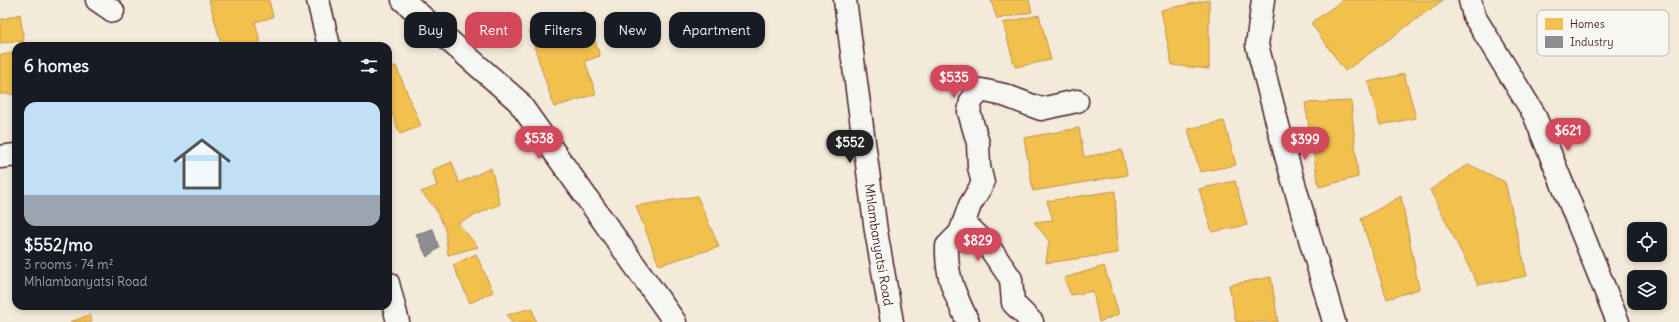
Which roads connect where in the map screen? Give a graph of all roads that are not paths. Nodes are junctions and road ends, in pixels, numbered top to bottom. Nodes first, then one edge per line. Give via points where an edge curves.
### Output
1 (318, 0) edge
2 (403, 0) edge
3 (845, 0) edge
4 (1263, 0) edge
5 (1470, 0) edge
6 (328, 42) edge
7 (1077, 101) dead end
8 (12, 156) edge
9 (0, 157) edge
10 (960, 234) junction
11 (392, 299) edge
12 (398, 322) edge
13 (675, 322) edge
14 (892, 322) edge
15 (968, 322) edge
16 (1032, 322) edge
17 (1334, 322) edge
18 (1618, 322) edge

1 - 6 street
2 - 13 street via 518,101
3 - 14 street, Mhlambanyatsi Road via 876,231
4 - 17 street via 1257,45
5 - 18 street via 1474,16 1534,114
7 - 10 street via 1041,109 981,90 971,101 969,112 978,144 983,183 970,205
8 - 9 street
10 - 15 street via 948,246 947,265 952,289
10 - 16 street via 973,231 989,247 1011,279 1013,303
11 - 12 street

